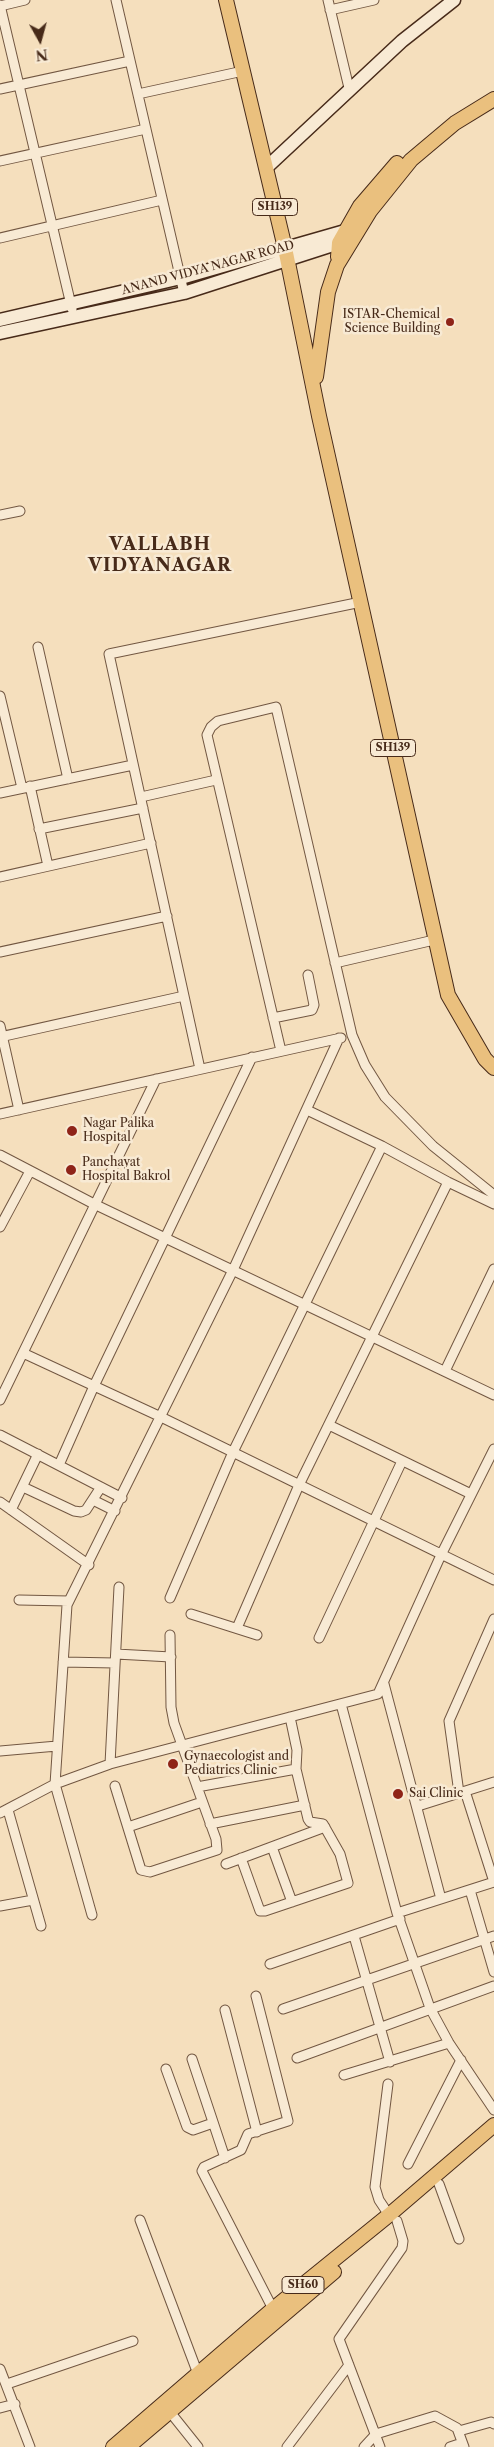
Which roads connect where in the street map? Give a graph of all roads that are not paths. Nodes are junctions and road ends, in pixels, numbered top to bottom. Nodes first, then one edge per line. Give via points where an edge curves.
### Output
1 (25, 0) edge
2 (116, 0) edge
3 (226, 0) edge
4 (328, 0) edge
5 (374, 0) edge
6 (454, 0) edge
7 (0, 5) edge
8 (330, 10) junction
9 (130, 60) junction
10 (243, 71) junction
11 (19, 84) junction
12 (0, 88) edge
13 (349, 88) junction
14 (494, 89) edge
15 (138, 94) junction
16 (494, 99) edge
17 (146, 129) junction
18 (35, 152) junction
19 (0, 161) edge
20 (266, 168) junction
21 (162, 200) junction
22 (52, 225) junction
23 (348, 237) junction
24 (0, 238) edge
25 (286, 255) junction
26 (181, 278) junction
27 (184, 293) junction
28 (71, 304) junction
29 (74, 316) junction
30 (0, 320) edge
31 (0, 333) edge
32 (314, 386) junction
33 (20, 511) dead end
34 (0, 515) edge
35 (361, 602) junction
36 (38, 647) dead end
37 (0, 696) edge
38 (134, 765) junction
39 (68, 779) junction
40 (216, 780) junction
41 (26, 787) junction
42 (0, 793) edge
43 (140, 797) junction
44 (143, 808) junction
45 (39, 829) junction
46 (151, 843) junction
47 (48, 866) junction
48 (0, 877) edge
49 (166, 916) junction
50 (434, 940) junction
51 (0, 952) edge
52 (335, 963) junction
53 (308, 975) dead end
54 (184, 996) junction
55 (274, 1018) junction
56 (0, 1026) edge
57 (352, 1036) junction
58 (1, 1037) edge
59 (339, 1038) junction
60 (281, 1051) junction
61 (252, 1057) junction
62 (494, 1068) edge
63 (200, 1069) junction
64 (156, 1079) junction
65 (19, 1110) junction
66 (307, 1110) junction
67 (0, 1114) edge
68 (382, 1146) junction
69 (0, 1155) edge
70 (30, 1171) junction
71 (448, 1182) junction
72 (494, 1195) edge
73 (94, 1204) junction
74 (494, 1204) edge
75 (0, 1228) edge
76 (164, 1237) junction
77 (494, 1269) edge
78 (232, 1270) junction
79 (304, 1304) junction
80 (373, 1337) junction
81 (23, 1353) junction
82 (445, 1371) junction
83 (94, 1386) junction
84 (3, 1387) edge
85 (494, 1395) edge
86 (0, 1400) edge
87 (161, 1417) junction
88 (329, 1424) junction
89 (0, 1435) edge
90 (494, 1449) edge
91 (233, 1452) junction
92 (38, 1454) junction
93 (402, 1460) junction
94 (59, 1465) junction
95 (298, 1485) junction
96 (23, 1487) junction
97 (101, 1487) junction
98 (471, 1494) junction
99 (122, 1498) junction
100 (92, 1500) junction
101 (0, 1502) edge
102 (12, 1510) junction
103 (115, 1511) junction
104 (374, 1522) junction
105 (441, 1555) junction
106 (89, 1565) junction
107 (494, 1580) edge
108 (119, 1587) dead end
109 (170, 1598) dead end
110 (19, 1600) dead end
111 (69, 1601) junction
112 (191, 1614) dead end
113 (494, 1619) edge
114 (237, 1628) junction
115 (170, 1635) dead end
116 (257, 1635) dead end
117 (320, 1638) dead end
118 (171, 1657) junction
119 (115, 1658) junction
120 (63, 1662) junction
121 (384, 1684) junction
122 (341, 1704) junction
123 (290, 1717) junction
124 (182, 1744) junction
125 (57, 1746) junction
126 (0, 1750) edge
127 (110, 1764) junction
128 (296, 1769) junction
129 (494, 1782) edge
130 (55, 1784) junction
131 (115, 1786) dead end
132 (197, 1787) junction
133 (462, 1792) junction
134 (202, 1802) junction
135 (305, 1805) junction
136 (418, 1806) junction
137 (2, 1811) edge
138 (210, 1824) junction
139 (128, 1827) junction
140 (325, 1827) junction
141 (272, 1847) junction
142 (241, 1858) junction
143 (226, 1864) dead end
144 (494, 1882) edge
145 (470, 1890) junction
146 (441, 1899) junction
147 (33, 1900) junction
148 (292, 1902) junction
149 (0, 1906) edge
150 (92, 1915) dead end
151 (399, 1916) junction
152 (41, 1926) dead end
153 (354, 1936) junction
154 (494, 1936) edge
155 (484, 1940) junction
156 (270, 1964) dead end
157 (414, 1965) junction
158 (494, 1972) edge
159 (367, 1982) junction
160 (494, 1986) edge
161 (256, 1996) dead end
162 (430, 2008) junction
163 (283, 2009) dead end
164 (225, 2010) dead end
165 (380, 2027) junction
166 (449, 2043) junction
167 (297, 2058) dead end
168 (192, 2059) dead end
169 (461, 2060) junction
170 (390, 2062) junction
171 (166, 2069) dead end
172 (344, 2075) dead end
173 (388, 2084) dead end
174 (494, 2110) edge
175 (213, 2123) junction
176 (494, 2125) edge
177 (257, 2132) junction
178 (494, 2136) edge
179 (224, 2158) junction
180 (408, 2164) dead end
181 (439, 2184) junction
182 (393, 2218) junction
183 (140, 2220) dead end
184 (459, 2239) dead end
185 (273, 2309) junction
186 (133, 2342) dead end
187 (349, 2365) junction
188 (0, 2369) edge
189 (198, 2374) junction
190 (6, 2384) junction
191 (15, 2404) junction
192 (0, 2408) edge
193 (170, 2412) junction
194 (494, 2424) edge
195 (459, 2432) junction
196 (376, 2434) junction
197 (194, 2445) edge
198 (463, 2445) edge
199 (30, 2447) edge
200 (113, 2447) edge
201 (128, 2447) edge
202 (287, 2447) edge
203 (364, 2447) edge
204 (380, 2447) edge
205 (450, 2447) edge

1 - 7 street
2 - 9 street
3 - 10 main road, SH139
4 - 8 street
5 - 8 street
6 - 13 main road
7 - 11 street
8 - 13 street
9 - 11 street
9 - 15 street
10 - 15 street
10 - 20 main road, SH139
11 - 12 street
11 - 18 street
13 - 20 main road
14 - 23 main road via 445,121 408,151 371,191
15 - 17 street
16 - 23 main road via 455,124 411,160
17 - 18 street
17 - 21 street
18 - 19 street
18 - 22 street
20 - 25 main road, SH139
21 - 22 street
21 - 26 street
22 - 24 street
22 - 28 street
23 - 25 main road, ANAND VIDYA NAGAR ROAD
23 - 32 main road via 328,292
25 - 26 main road, ANAND VIDYA NAGAR ROAD
25 - 27 main road, ANAND VIDYA NAGAR ROAD
25 - 32 main road, SH139
26 - 27 street
26 - 28 main road, ANAND VIDYA NAGAR ROAD
27 - 29 main road, ANAND VIDYA NAGAR ROAD
28 - 29 street
28 - 30 main road, ANAND VIDYA NAGAR ROAD
29 - 31 main road, ANAND VIDYA NAGAR ROAD
32 - 35 main road, SH139
33 - 34 street
35 - 38 street via 109,654
35 - 50 main road, SH139
36 - 39 street
37 - 41 street
38 - 39 street
38 - 43 street
39 - 41 street
40 - 43 street
40 - 52 street via 208,747 210,727 218,721 276,706
40 - 55 street
41 - 42 street
41 - 45 street
43 - 44 street
44 - 45 street
44 - 46 street
45 - 47 street
46 - 47 street
46 - 49 street
47 - 48 street
49 - 51 street
49 - 54 street
50 - 52 street
50 - 62 main road, SH139 via 448,995 485,1059
52 - 57 street
53 - 55 street via 314,1005 312,1010
54 - 58 street
54 - 63 street
55 - 60 street
56 - 58 street
57 - 59 street
57 - 72 street via 385,1097 433,1146
58 - 65 street
59 - 60 street
59 - 66 street
60 - 61 street
61 - 63 street
61 - 76 street
63 - 64 street
64 - 65 street
64 - 73 street
65 - 67 street
66 - 68 street
66 - 78 street
68 - 71 street
68 - 79 street
69 - 70 street
70 - 73 street
70 - 75 street
71 - 74 street
71 - 80 street
73 - 76 street
73 - 81 street
76 - 78 street
76 - 83 street
77 - 82 street
78 - 79 street
78 - 87 street
79 - 80 street
79 - 91 street
80 - 82 street
80 - 88 street
81 - 83 street
81 - 84 street
82 - 85 street
83 - 87 street
83 - 94 street
84 - 86 street
87 - 91 street
87 - 99 street
88 - 93 street
88 - 95 street
89 - 92 street
90 - 98 street
91 - 95 street
91 - 109 street
92 - 94 street
92 - 96 street
93 - 98 street
93 - 104 street
94 - 97 street
95 - 104 street
95 - 114 street
96 - 100 street via 74,1511 86,1510
96 - 102 street
97 - 99 street
97 - 100 street
98 - 105 street
99 - 103 street
100 - 103 street
101 - 102 street
102 - 106 street
103 - 106 street
104 - 105 street
104 - 117 street
105 - 107 street
105 - 121 street
106 - 111 street
108 - 119 street
110 - 111 street
111 - 120 street
112 - 114 street
113 - 133 street via 449,1721
114 - 116 street
115 - 118 street
118 - 119 street
118 - 124 street via 171,1707
119 - 120 street
119 - 127 street
120 - 125 street
121 - 122 street via 378,1694
121 - 136 street
122 - 123 street
122 - 151 street
123 - 124 street
123 - 128 street via 297,1750
124 - 127 street
124 - 132 street
125 - 126 street
125 - 130 street
127 - 130 street
128 - 132 street
128 - 135 street
129 - 133 street
130 - 137 street
130 - 150 street
131 - 139 street
132 - 134 street
133 - 136 street
133 - 144 street
134 - 138 street
134 - 139 street
135 - 138 street
135 - 140 street via 310,1822 321,1823
136 - 146 street
137 - 147 street
138 - 139 street via 218,1846 214,1853 145,1873 140,1870
140 - 141 street
140 - 148 street via 340,1854 348,1883
141 - 142 street
141 - 148 street
142 - 143 street
142 - 148 street via 260,1911
144 - 145 street
145 - 146 street
145 - 155 street
146 - 151 street
147 - 149 street
147 - 152 street
151 - 153 street
151 - 157 street
153 - 156 street
153 - 159 street
154 - 155 street
155 - 157 street
155 - 158 street
157 - 159 street
157 - 162 street
159 - 163 street
159 - 165 street
160 - 162 street
161 - 177 street via 288,2118 286,2123
162 - 165 street
162 - 166 street
164 - 177 street
165 - 167 street
165 - 170 street
166 - 169 street
166 - 170 street
168 - 175 street
169 - 174 street
169 - 180 street
170 - 172 street
171 - 175 street via 187,2127 193,2130
173 - 182 street via 375,2187 379,2200
175 - 179 street
176 - 182 main road, SH60
177 - 179 street via 246,2137 241,2150
178 - 181 main road, SH60
179 - 185 street via 202,2171
181 - 182 main road, SH60
181 - 184 street
182 - 185 main road, SH60
182 - 187 street via 402,2248 339,2339
182 - 193 main road, SH60
183 - 189 street
185 - 189 main road, SH60
186 - 190 street
187 - 196 street
187 - 202 street
188 - 190 street
189 - 200 main road, SH60
190 - 191 street
191 - 192 street
191 - 199 street
193 - 197 street
193 - 201 main road, SH60
194 - 195 street via 490,2422
195 - 196 street via 455,2426 434,2416
195 - 198 street
196 - 203 street
196 - 204 street
198 - 205 street

